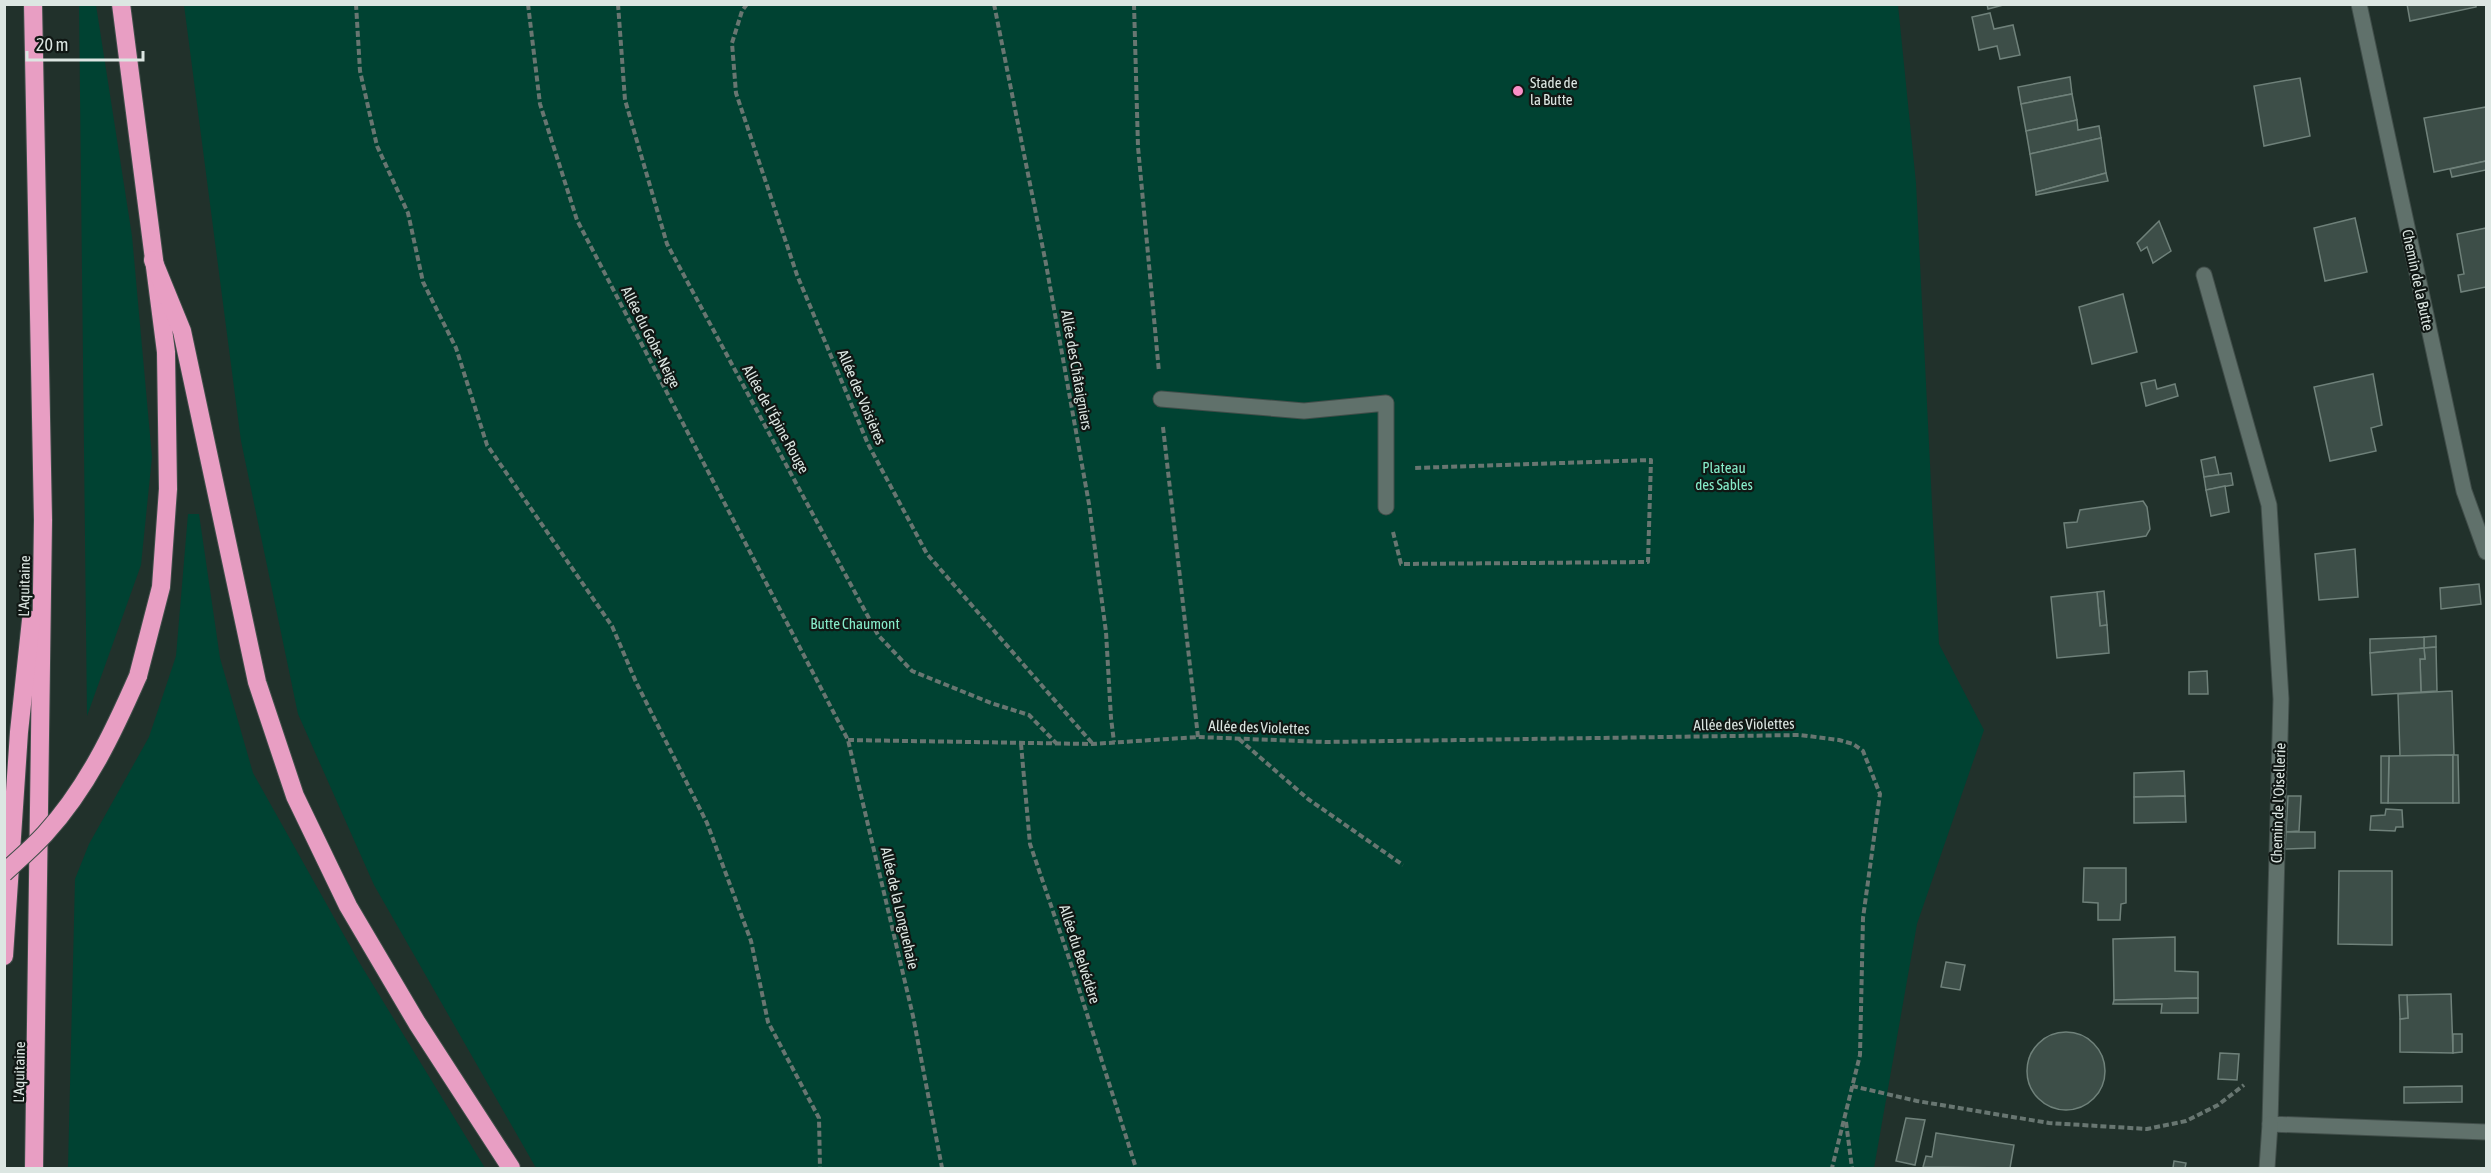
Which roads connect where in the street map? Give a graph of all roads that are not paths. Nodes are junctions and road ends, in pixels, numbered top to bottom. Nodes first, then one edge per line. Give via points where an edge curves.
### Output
1 (33, 4) edge
2 (121, 4) edge
3 (2359, 4) edge
4 (153, 260) junction
5 (2204, 276) dead end
6 (1161, 399) dead end
7 (1386, 507) road end
8 (43, 520) junction
9 (2487, 552) edge
10 (4, 873) edge
11 (4, 956) edge
12 (2270, 1124) junction
13 (2487, 1132) edge
14 (34, 1168) edge
15 (511, 1168) edge
16 (2267, 1168) edge

1 - 8 highway, L'Aquitaine
2 - 4 highway
3 - 9 street, Chemin de la Butte via 2464,491
4 - 10 highway, bridge via 166,352 168,489 160,587 138,676 114,730 87,779 45,834
4 - 15 highway via 182,331 257,682 295,796 348,906 417,1023
5 - 12 street, Chemin de l'Oisellerie via 2269,505 2281,699
6 - 7 street via 1304,411 1386,403
8 - 11 highway via 19,732
8 - 14 highway, L'Aquitaine
12 - 13 street
12 - 16 street, Chemin de l'Oisellerie

